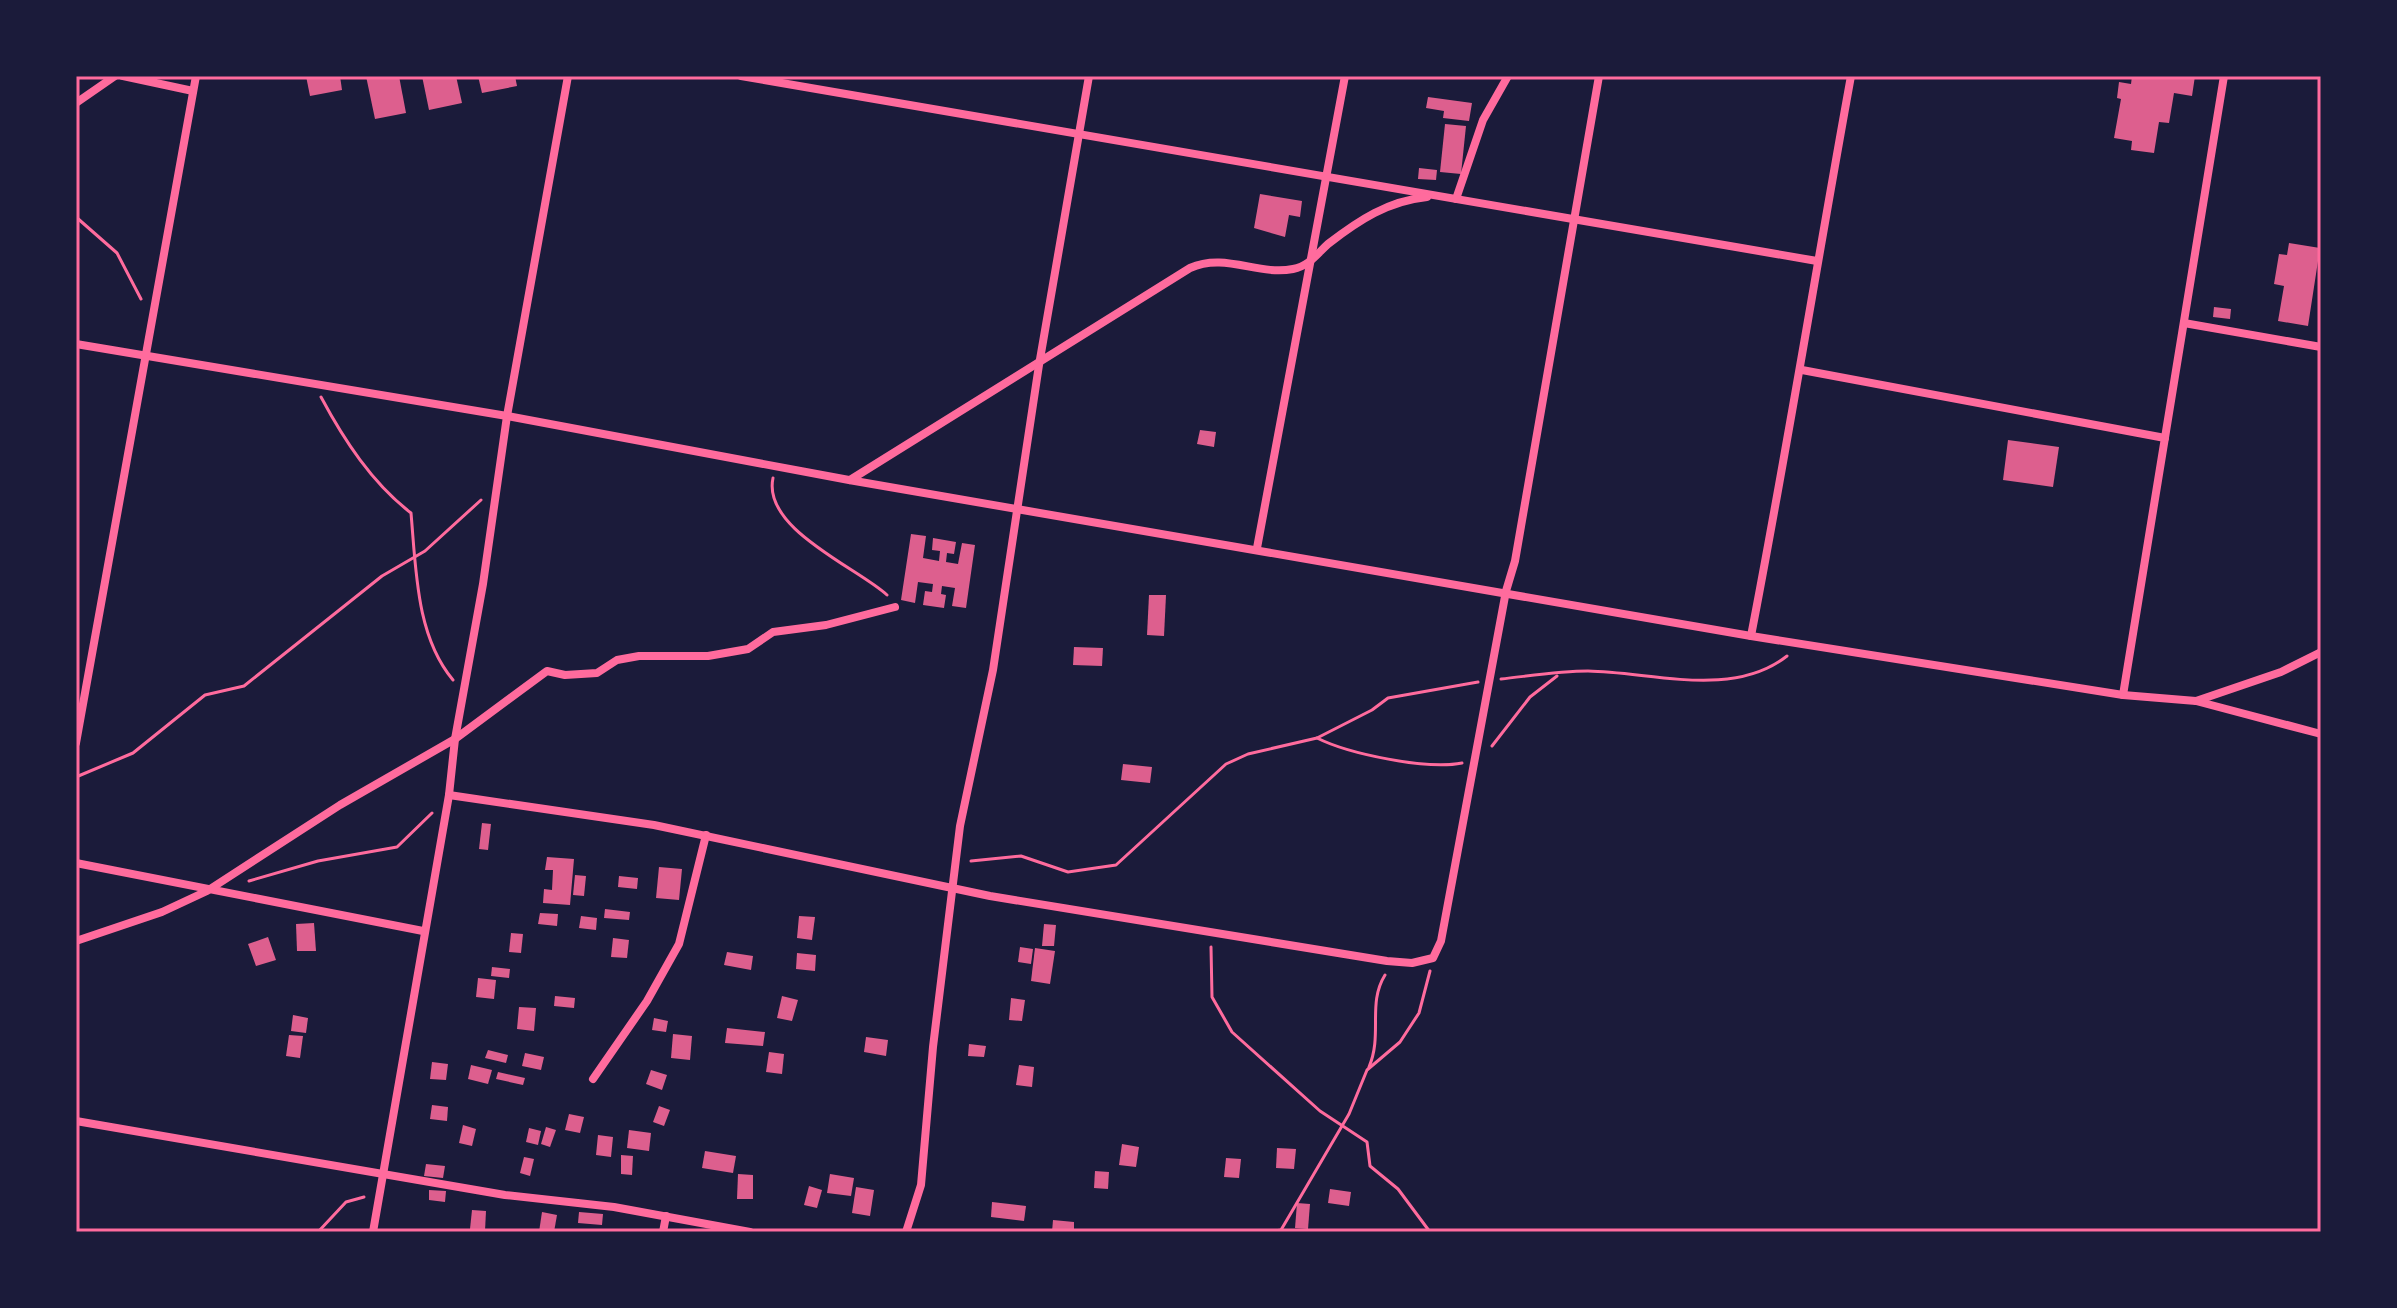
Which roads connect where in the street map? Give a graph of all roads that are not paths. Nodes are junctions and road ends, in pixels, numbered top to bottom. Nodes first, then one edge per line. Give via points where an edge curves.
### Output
1 (115, 76) edge
2 (123, 76) edge
3 (196, 76) edge
4 (568, 76) edge
5 (741, 76) edge
6 (1089, 76) edge
7 (1345, 76) edge
8 (1508, 76) edge
9 (1599, 76) edge
10 (1851, 76) edge
11 (2224, 76) edge
12 (193, 91) junction
13 (76, 103) edge
14 (1080, 132) junction
15 (1326, 175) junction
16 (1440, 196) junction
17 (1456, 199) junction
18 (1574, 218) junction
19 (1817, 261) junction
20 (1311, 262) junction
21 (2184, 323) junction
22 (76, 344) edge
23 (2321, 347) edge
24 (144, 357) junction
25 (1039, 365) junction
26 (1802, 370) junction
27 (507, 416) junction
28 (2165, 438) junction
29 (849, 480) junction
30 (1017, 509) junction
31 (1257, 548) junction
32 (1506, 591) junction
33 (895, 607) road end
34 (1751, 636) junction
35 (2321, 652) edge
36 (2123, 695) junction
37 (2196, 701) junction
38 (2321, 734) edge
39 (455, 739) junction
40 (76, 743) edge
41 (449, 795) junction
42 (706, 835) junction
43 (76, 863) edge
44 (954, 886) junction
45 (207, 891) junction
46 (423, 931) junction
47 (76, 941) edge
48 (593, 1079) dead end
49 (76, 1121) edge
50 (384, 1172) junction
51 (666, 1216) junction
52 (373, 1232) edge
53 (663, 1232) edge
54 (750, 1232) edge
55 (906, 1232) edge

1 - 13 street
2 - 12 street
3 - 12 street
4 - 27 street
5 - 14 street
6 - 14 street
7 - 15 street
8 - 17 street via 1483,120
9 - 18 street
10 - 19 street
11 - 21 street
12 - 24 street
14 - 15 street
14 - 25 street
15 - 16 street
15 - 20 street
16 - 17 street
16 - 20 street via 1377,209
17 - 18 street
18 - 19 street
18 - 32 street
19 - 26 street
20 - 25 street via 1293,270 1205,261
20 - 31 street
21 - 23 street
21 - 28 street
22 - 24 street
24 - 27 street
24 - 40 street
25 - 29 street
25 - 30 street
26 - 28 street
26 - 34 street
27 - 29 street
27 - 39 street
28 - 36 street
29 - 30 street
30 - 31 street
30 - 44 street
31 - 32 street
32 - 34 street
32 - 44 street via 1444,926 1435,954 1423,962 1208,932
33 - 39 street via 773,632 748,649 708,656 639,656 617,660 597,673 547,671
34 - 36 street
35 - 37 street via 2281,672
36 - 37 street
37 - 38 street
39 - 41 street
39 - 45 street
41 - 42 street
41 - 46 street
42 - 44 street
42 - 48 street via 679,944
43 - 45 street
44 - 55 street via 921,1185
45 - 46 street
45 - 47 street
46 - 50 street
49 - 50 street
50 - 51 street via 505,1195
50 - 52 street
51 - 53 street
51 - 54 street

